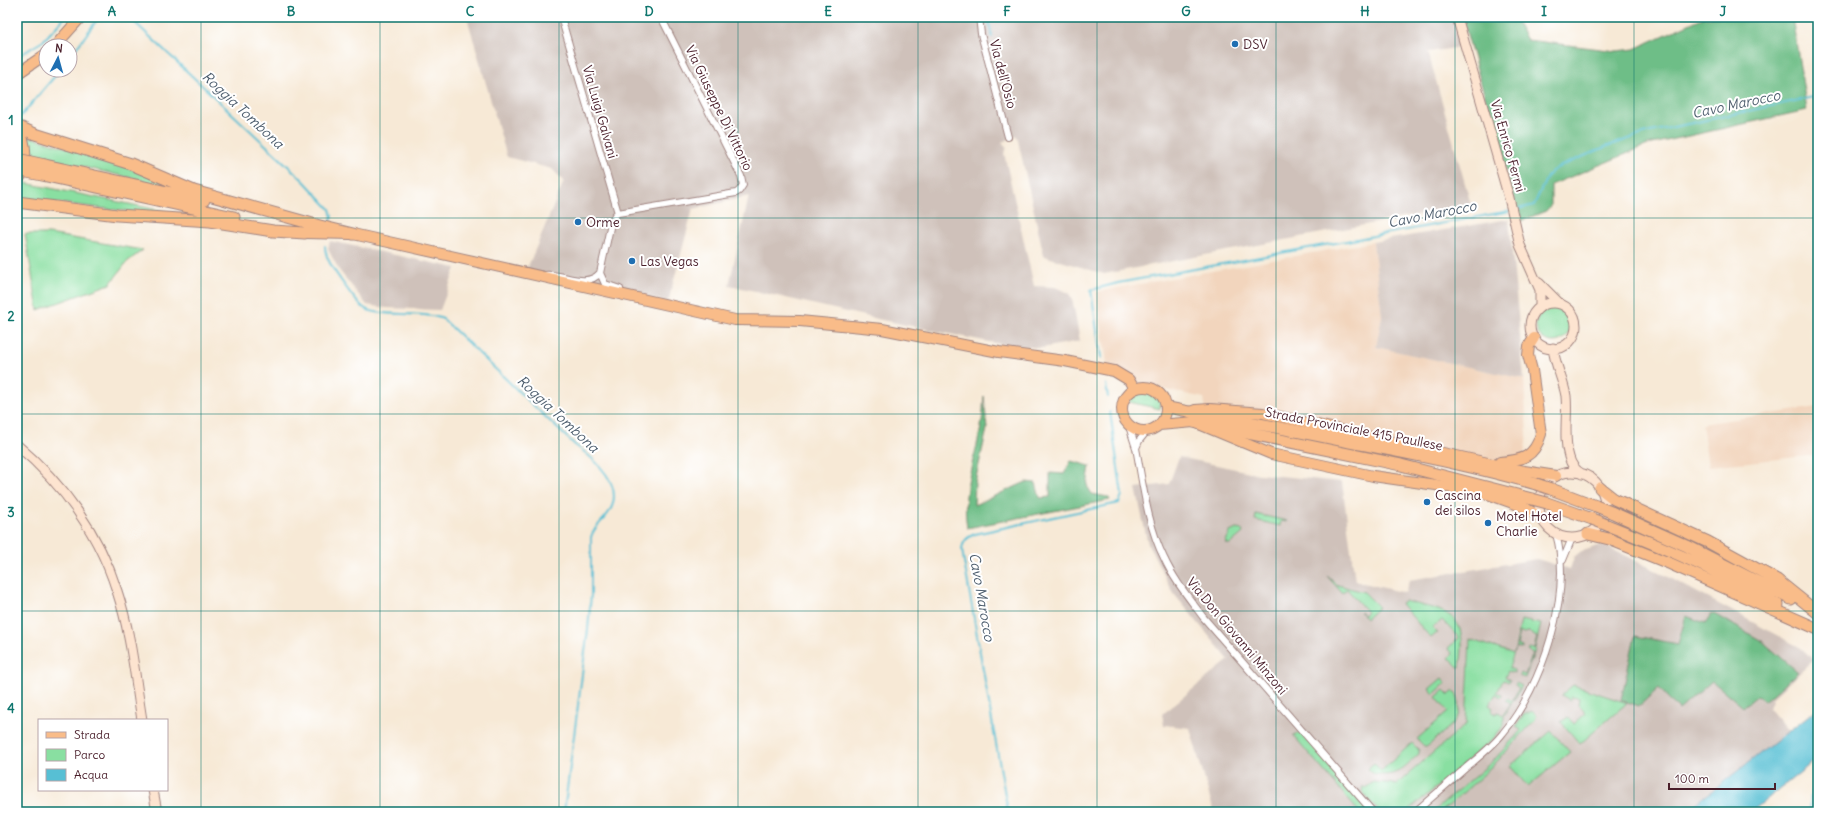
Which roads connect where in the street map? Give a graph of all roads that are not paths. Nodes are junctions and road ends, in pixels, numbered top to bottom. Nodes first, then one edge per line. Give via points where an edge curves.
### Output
1 (81, 17) edge
2 (561, 17) edge
3 (661, 17) edge
4 (979, 17) edge
5 (1457, 17) edge
6 (63, 38) edge
7 (38, 60) edge
8 (18, 74) edge
9 (17, 126) edge
10 (1008, 137) dead end
11 (17, 159) edge
12 (17, 170) edge
13 (43, 170) junction
14 (17, 183) edge
15 (17, 202) edge
16 (618, 213) junction
17 (327, 228) junction
18 (305, 233) junction
19 (353, 234) junction
20 (600, 273) junction
21 (539, 275) junction
22 (1536, 281) junction
23 (641, 299) junction
24 (1560, 304) junction
25 (1540, 307) junction
26 (1534, 338) junction
27 (1553, 348) junction
28 (1134, 390) junction
29 (1166, 407) junction
30 (1193, 417) junction
31 (1159, 425) junction
32 (1129, 426) junction
33 (1147, 431) junction
34 (17, 445) edge
35 (1136, 448) junction
36 (1568, 452) junction
37 (1491, 463) junction
38 (1559, 475) junction
39 (1584, 475) junction
40 (1600, 488) junction
41 (1541, 518) junction
42 (1556, 534) junction
43 (1588, 534) junction
44 (1572, 538) junction
45 (1562, 563) junction
46 (1818, 613) edge
47 (1818, 629) edge
48 (142, 719) edge
49 (153, 791) edge
50 (157, 812) edge
51 (1374, 812) edge
52 (1415, 812) edge

1 - 6 main road
2 - 16 street, Via Luigi Galvani
3 - 16 street, Via Giuseppe Di Vittorio via 741,176 743,185 736,193
4 - 10 street, Via dell'Osio via 981,34
5 - 22 main road, Via Enrico Fermi via 1520,245
7 - 8 main road
9 - 14 main road via 23,139 25,157 23,171
9 - 17 highway via 132,164 194,191
11 - 13 highway, bridge
12 - 13 highway, bridge
13 - 17 highway
13 - 18 highway
15 - 18 highway via 117,215 210,221 273,231
16 - 20 street via 611,223
17 - 19 highway
18 - 19 main road
19 - 21 main road
20 - 21 street via 596,278 587,281 553,274
20 - 23 street via 605,284
21 - 23 main road
22 - 24 main road, Via Enrico Fermi
22 - 25 main road, Via Enrico Fermi via 1541,298
23 - 28 main road via 735,320 800,321 882,329 999,352 1065,361 1123,375
24 - 25 main road via 1552,303
24 - 27 main road via 1566,306 1573,315 1576,329 1568,343
25 - 26 main road via 1530,324
26 - 27 main road via 1541,345
26 - 37 main road via 1529,346 1528,355 1540,422 1541,434 1538,444 1523,458
27 - 36 main road via 1566,395
28 - 29 main road via 1143,387 1156,391 1163,397
28 - 32 main road via 1127,395 1122,408
29 - 30 main road, Strada Provinciale 415 Paullese
29 - 31 main road via 1165,417
30 - 31 main road, Strada Provinciale 415 Paullese
30 - 37 main road via 1195,410 1210,409 1262,413
30 - 41 main road via 1270,454 1373,476 1488,494 1524,507
30 - 46 highway, Strada Provinciale 415 Paullese, bridge via 1224,417 1388,449 1536,484 1611,512 1715,560
30 - 47 highway, bridge via 1401,465 1547,503 1592,518 1709,568
31 - 33 main road
32 - 33 main road
32 - 35 street, Via Don Giovanni Minzoni
33 - 35 street
34 - 48 main road via 69,498 92,534 110,572 128,634
35 - 51 street, Via Don Giovanni Minzoni via 1158,545 1178,584 1203,617
36 - 38 main road
36 - 39 main road via 1574,467
37 - 38 main road
38 - 39 main road via 1573,472
38 - 41 main road via 1548,482 1541,492
39 - 40 main road
40 - 43 main road via 1604,498 1603,515 1597,526
40 - 46 highway via 1614,500 1708,542 1777,580
41 - 42 main road
42 - 44 main road
42 - 45 street
43 - 44 main road
43 - 47 highway via 1609,538
44 - 45 street
45 - 52 street via 1557,611 1539,671 1523,704 1511,724 1493,744
49 - 50 main road

